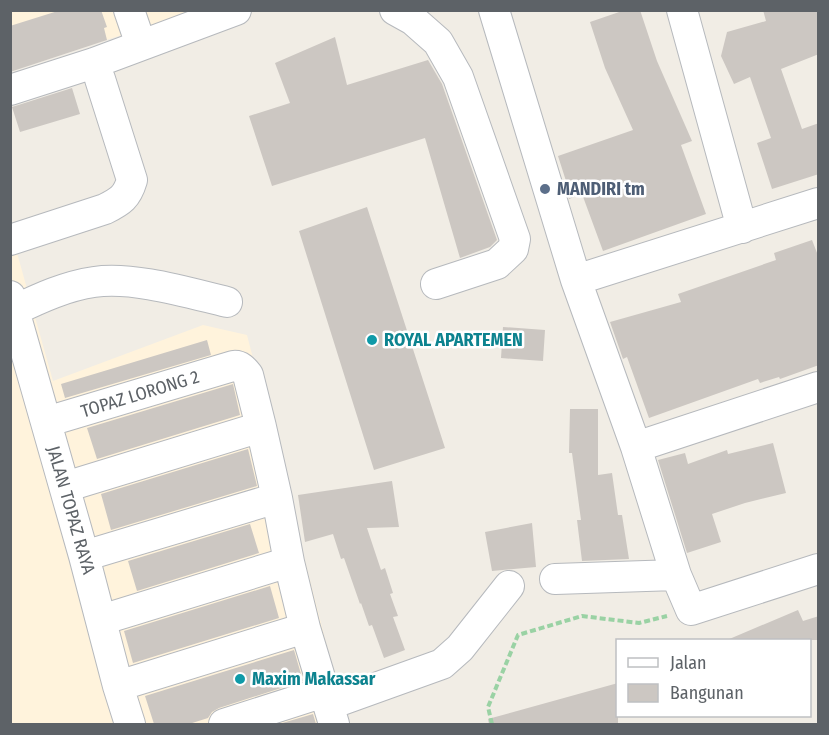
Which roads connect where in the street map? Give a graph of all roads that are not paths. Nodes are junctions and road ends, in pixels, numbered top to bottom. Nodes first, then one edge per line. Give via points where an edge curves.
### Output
1 (129, 10) edge
2 (236, 10) edge
3 (395, 10) edge
4 (494, 10) edge
5 (682, 10) edge
6 (141, 45) junction
7 (100, 79) dead end
8 (10, 90) edge
9 (819, 202) edge
10 (742, 228) junction
11 (10, 240) edge
12 (576, 280) junction
13 (436, 284) dead end
14 (228, 302) dead end
15 (13, 303) edge
16 (819, 387) edge
17 (46, 422) junction
18 (261, 427) junction
19 (636, 447) junction
20 (65, 487) junction
21 (277, 498) junction
22 (84, 556) junction
23 (289, 562) junction
24 (819, 568) edge
25 (676, 574) junction
26 (555, 579) dead end
27 (509, 586) dead end
28 (101, 620) junction
29 (304, 628) junction
30 (118, 686) junction
31 (329, 707) edge
32 (130, 724) edge
33 (224, 724) edge

1 - 6 street
2 - 6 street
3 - 13 street via 438,42 458,77 515,239 513,249 497,264
4 - 12 street
5 - 10 street
6 - 8 street
7 - 11 street via 132,180 128,192 105,209
9 - 10 street
10 - 12 street
12 - 19 street
14 - 15 street via 115,280
15 - 17 street, JALAN TOPAZ RAYA
16 - 19 street
17 - 18 street, TOPAZ LORONG 2 via 237,366 248,375
17 - 20 street, JALAN TOPAZ RAYA
18 - 20 street
18 - 21 street
19 - 25 street
20 - 22 street, JALAN TOPAZ RAYA
21 - 22 street
21 - 23 street
22 - 28 street, JALAN TOPAZ RAYA
23 - 28 street
23 - 29 street
24 - 25 street via 691,610
25 - 26 street
27 - 31 street via 460,648 442,664
28 - 30 street, JALAN TOPAZ RAYA
29 - 30 street
29 - 31 street
30 - 32 street, JALAN TOPAZ RAYA
31 - 33 street

